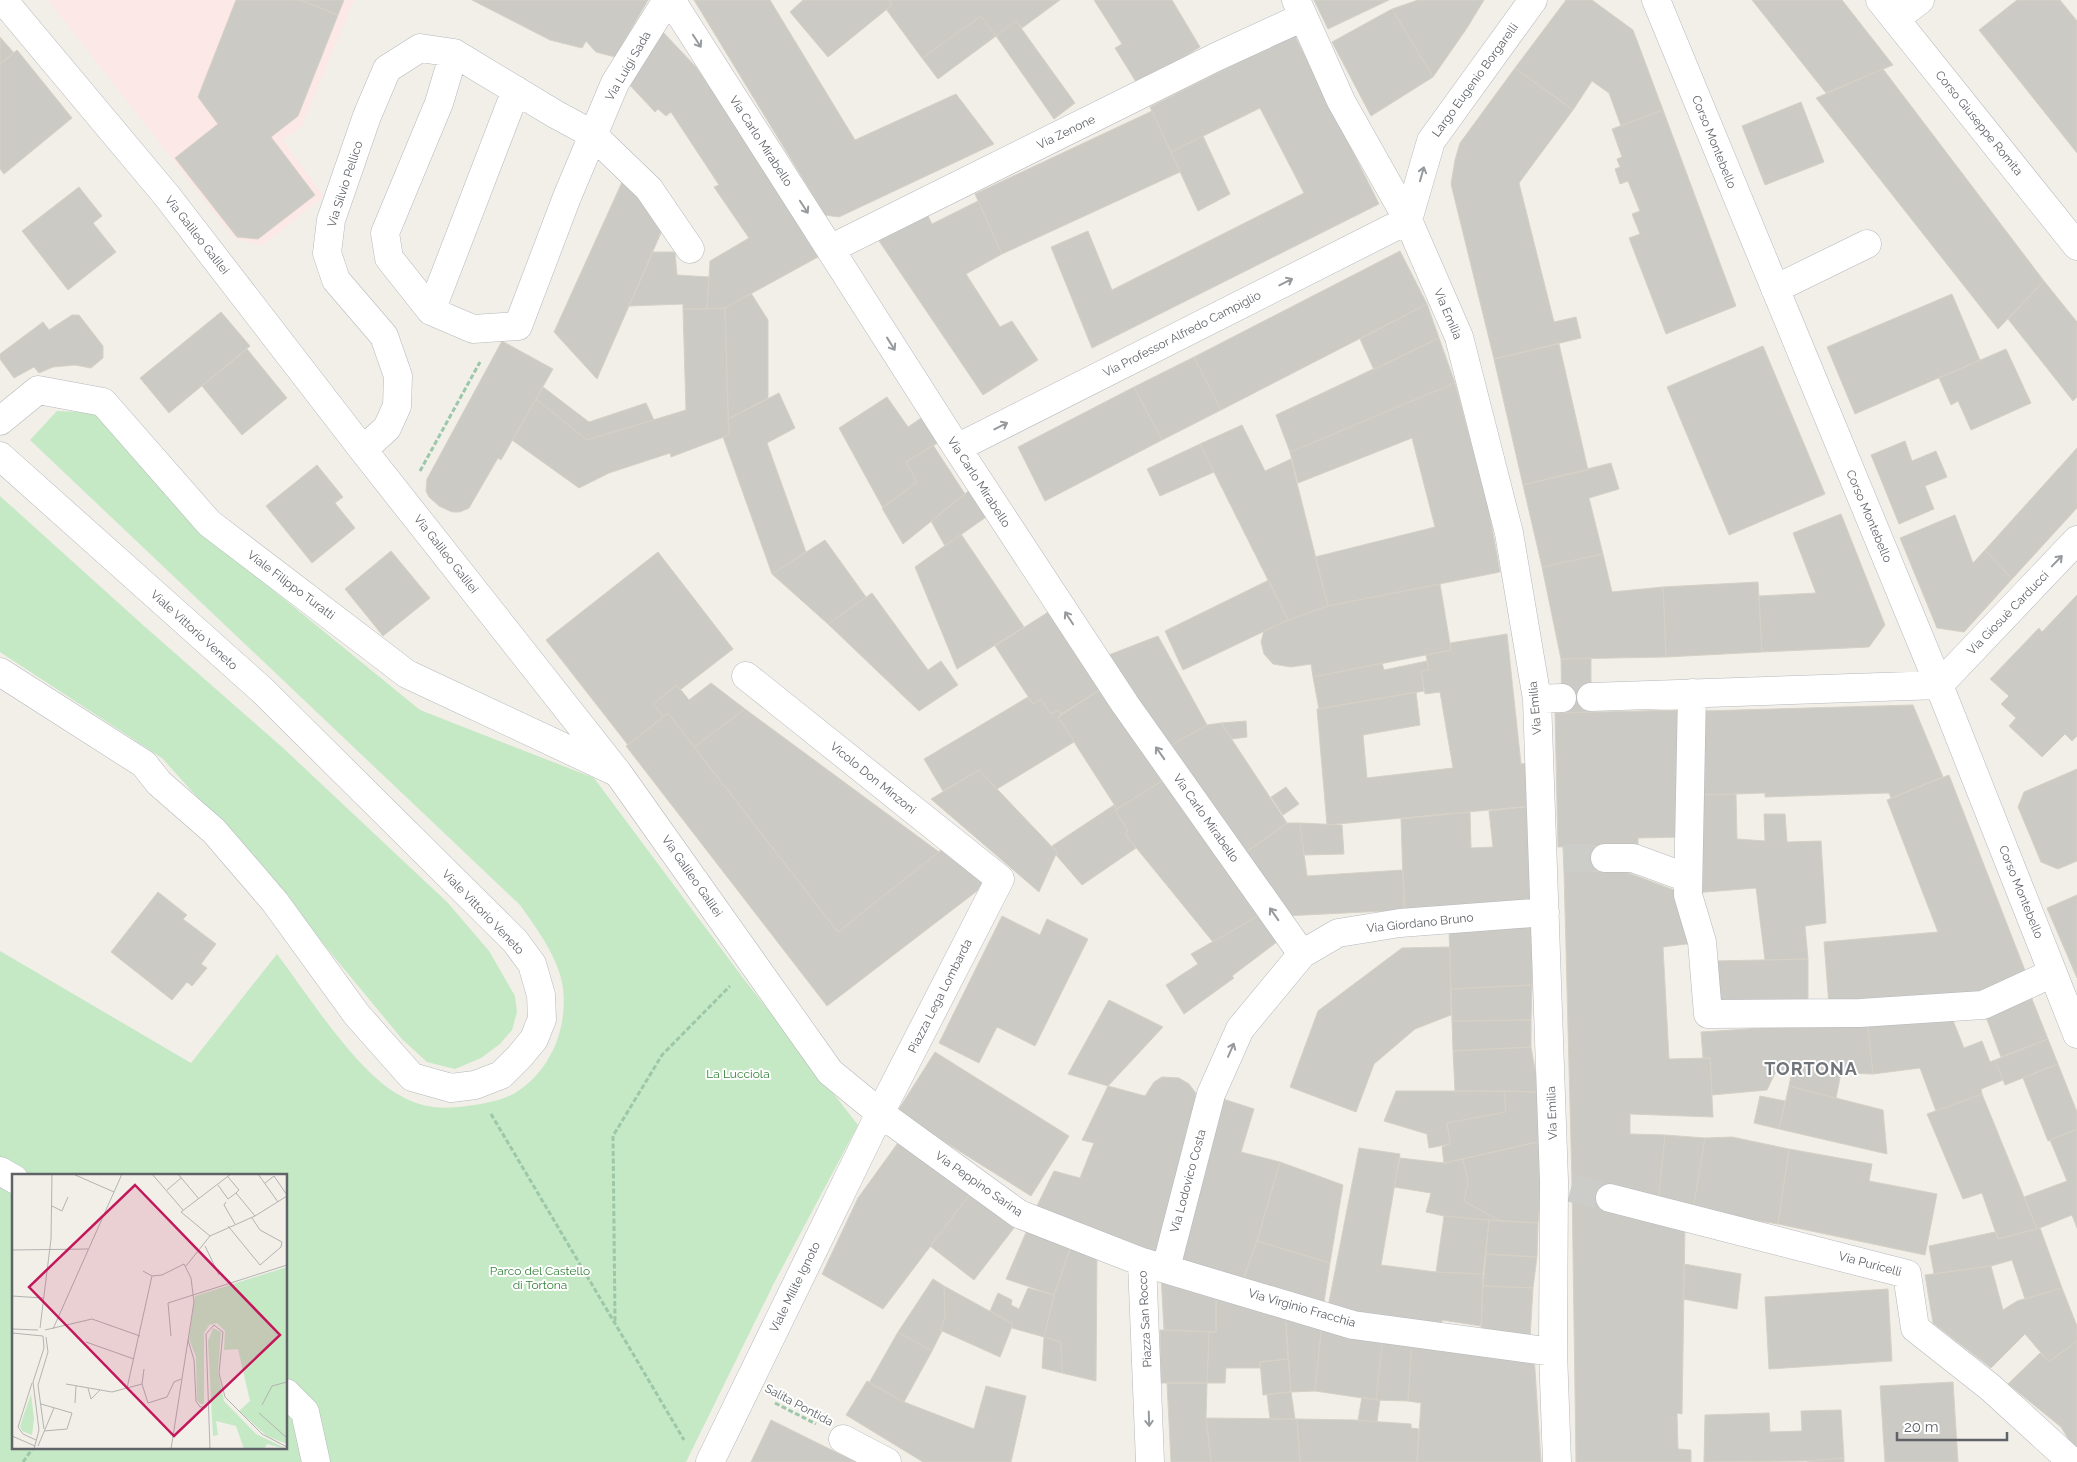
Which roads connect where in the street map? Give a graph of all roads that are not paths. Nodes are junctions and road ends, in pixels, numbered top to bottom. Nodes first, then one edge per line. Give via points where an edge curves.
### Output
1 (3, 0) edge
2 (669, 0) edge
3 (1533, 0) edge
4 (1656, 0) edge
5 (1920, 0) edge
6 (1888, 9) edge
7 (1295, 14) edge
8 (454, 53) junction
9 (516, 90) junction
10 (592, 134) junction
11 (1408, 220) junction
12 (1867, 244) dead end
13 (2077, 246) edge
14 (690, 249) dead end
15 (830, 249) junction
16 (1775, 289) junction
17 (431, 311) junction
18 (0, 421) edge
19 (957, 448) junction
20 (363, 450) junction
21 (0, 456) edge
22 (2077, 540) edge
23 (0, 672) edge
24 (746, 676) dead end
25 (1939, 685) junction
26 (1692, 693) junction
27 (1591, 697) dead end
28 (618, 773) junction
29 (1605, 858) tunnel mouth
30 (1688, 878) junction
31 (1000, 879) joint
32 (1545, 912) junction
33 (1302, 954) junction
34 (2053, 973) junction
35 (2077, 1034) edge
36 (880, 1113) junction
37 (0, 1171) edge
38 (12, 1178) edge
39 (1610, 1198) tunnel mouth
40 (1154, 1265) junction
41 (1553, 1352) junction
42 (288, 1395) edge
43 (843, 1439) road end
44 (316, 1462) edge
45 (710, 1462) edge
46 (887, 1462) edge
47 (1150, 1462) edge
48 (1557, 1462) edge
49 (2072, 1462) edge

1 - 20 street, Via Galileo Galilei via 167,196
2 - 10 street, Via Luigi Sada via 615,84
2 -> 15 street, Via Carlo Mirabello
11 -> 3 street, Largo Eugenio Borgarelli via 1431,141
4 - 16 street, Corso Montebello
5 - 6 street
6 - 13 street, Corso Giuseppe Romita
7 - 11 street, Via Emilia
7 - 15 street, Via Zenone via 1216,57
8 - 9 street
8 - 17 street via 439,104 385,233 388,258
8 - 20 street, Via Silvio Pellico via 420,48 387,69 331,220 327,253 336,280 384,336 398,376 397,406 387,428
9 - 10 street
9 - 17 street
10 - 14 street via 649,188
10 - 17 street, Via Luigi Sada via 518,326 473,329
19 -> 11 street, Via Professor Alfredo Campiglio
11 - 32 street, Via Emilia via 1459,337 1549,698 1553,859
12 - 16 street
15 -> 19 street, Via Carlo Mirabello
16 - 25 street, Corso Montebello
18 - 28 street, Viale Filippo Turatti via 38,390 103,402 210,523 407,674
33 -> 19 street, Via Carlo Mirabello via 1125,704
20 - 28 street, Via Galileo Galilei
21 - 23 street, Viale Vittorio Veneto via 262,690 514,941 532,964 541,995 542,1019 534,1039 501,1074 475,1085 451,1088 412,1078 357,1015 275,902 214,831 159,783 144,764
25 -> 22 street, Via Giosuè Carducci
24 - 31 street, Vicolo Don Minzoni
25 - 26 street
25 - 34 street, Corso Montebello
26 - 27 street
26 - 30 street
28 - 36 street, Via Galileo Galilei via 830,1072
29 - 30 street via 1633,858
30 - 34 street via 1688,895 1702,942 1708,1014 1860,1014 1983,1004
31 - 36 street, Piazza Lega Lombarda
32 - 33 street, Via Giordano Bruno via 1400,922 1338,933
32 - 41 street, Via Emilia via 1563,1184
40 -> 33 street, Via Lodovico Costa via 1211,1094 1240,1029
34 - 35 street, Corso Montebello
36 - 40 street, Via Peppino Sarina via 1019,1214
36 - 45 street, Viale Milite Ignoto
37 - 38 street
39 - 49 street, Via Puricelli via 1907,1274 1915,1328 1991,1388
40 - 41 street, Via Virginio Fracchia via 1353,1325
40 -> 47 street, Piazza San Rocco via 1148,1376
41 - 48 street, Via Emilia
42 - 44 street via 305,1412
43 - 46 street

